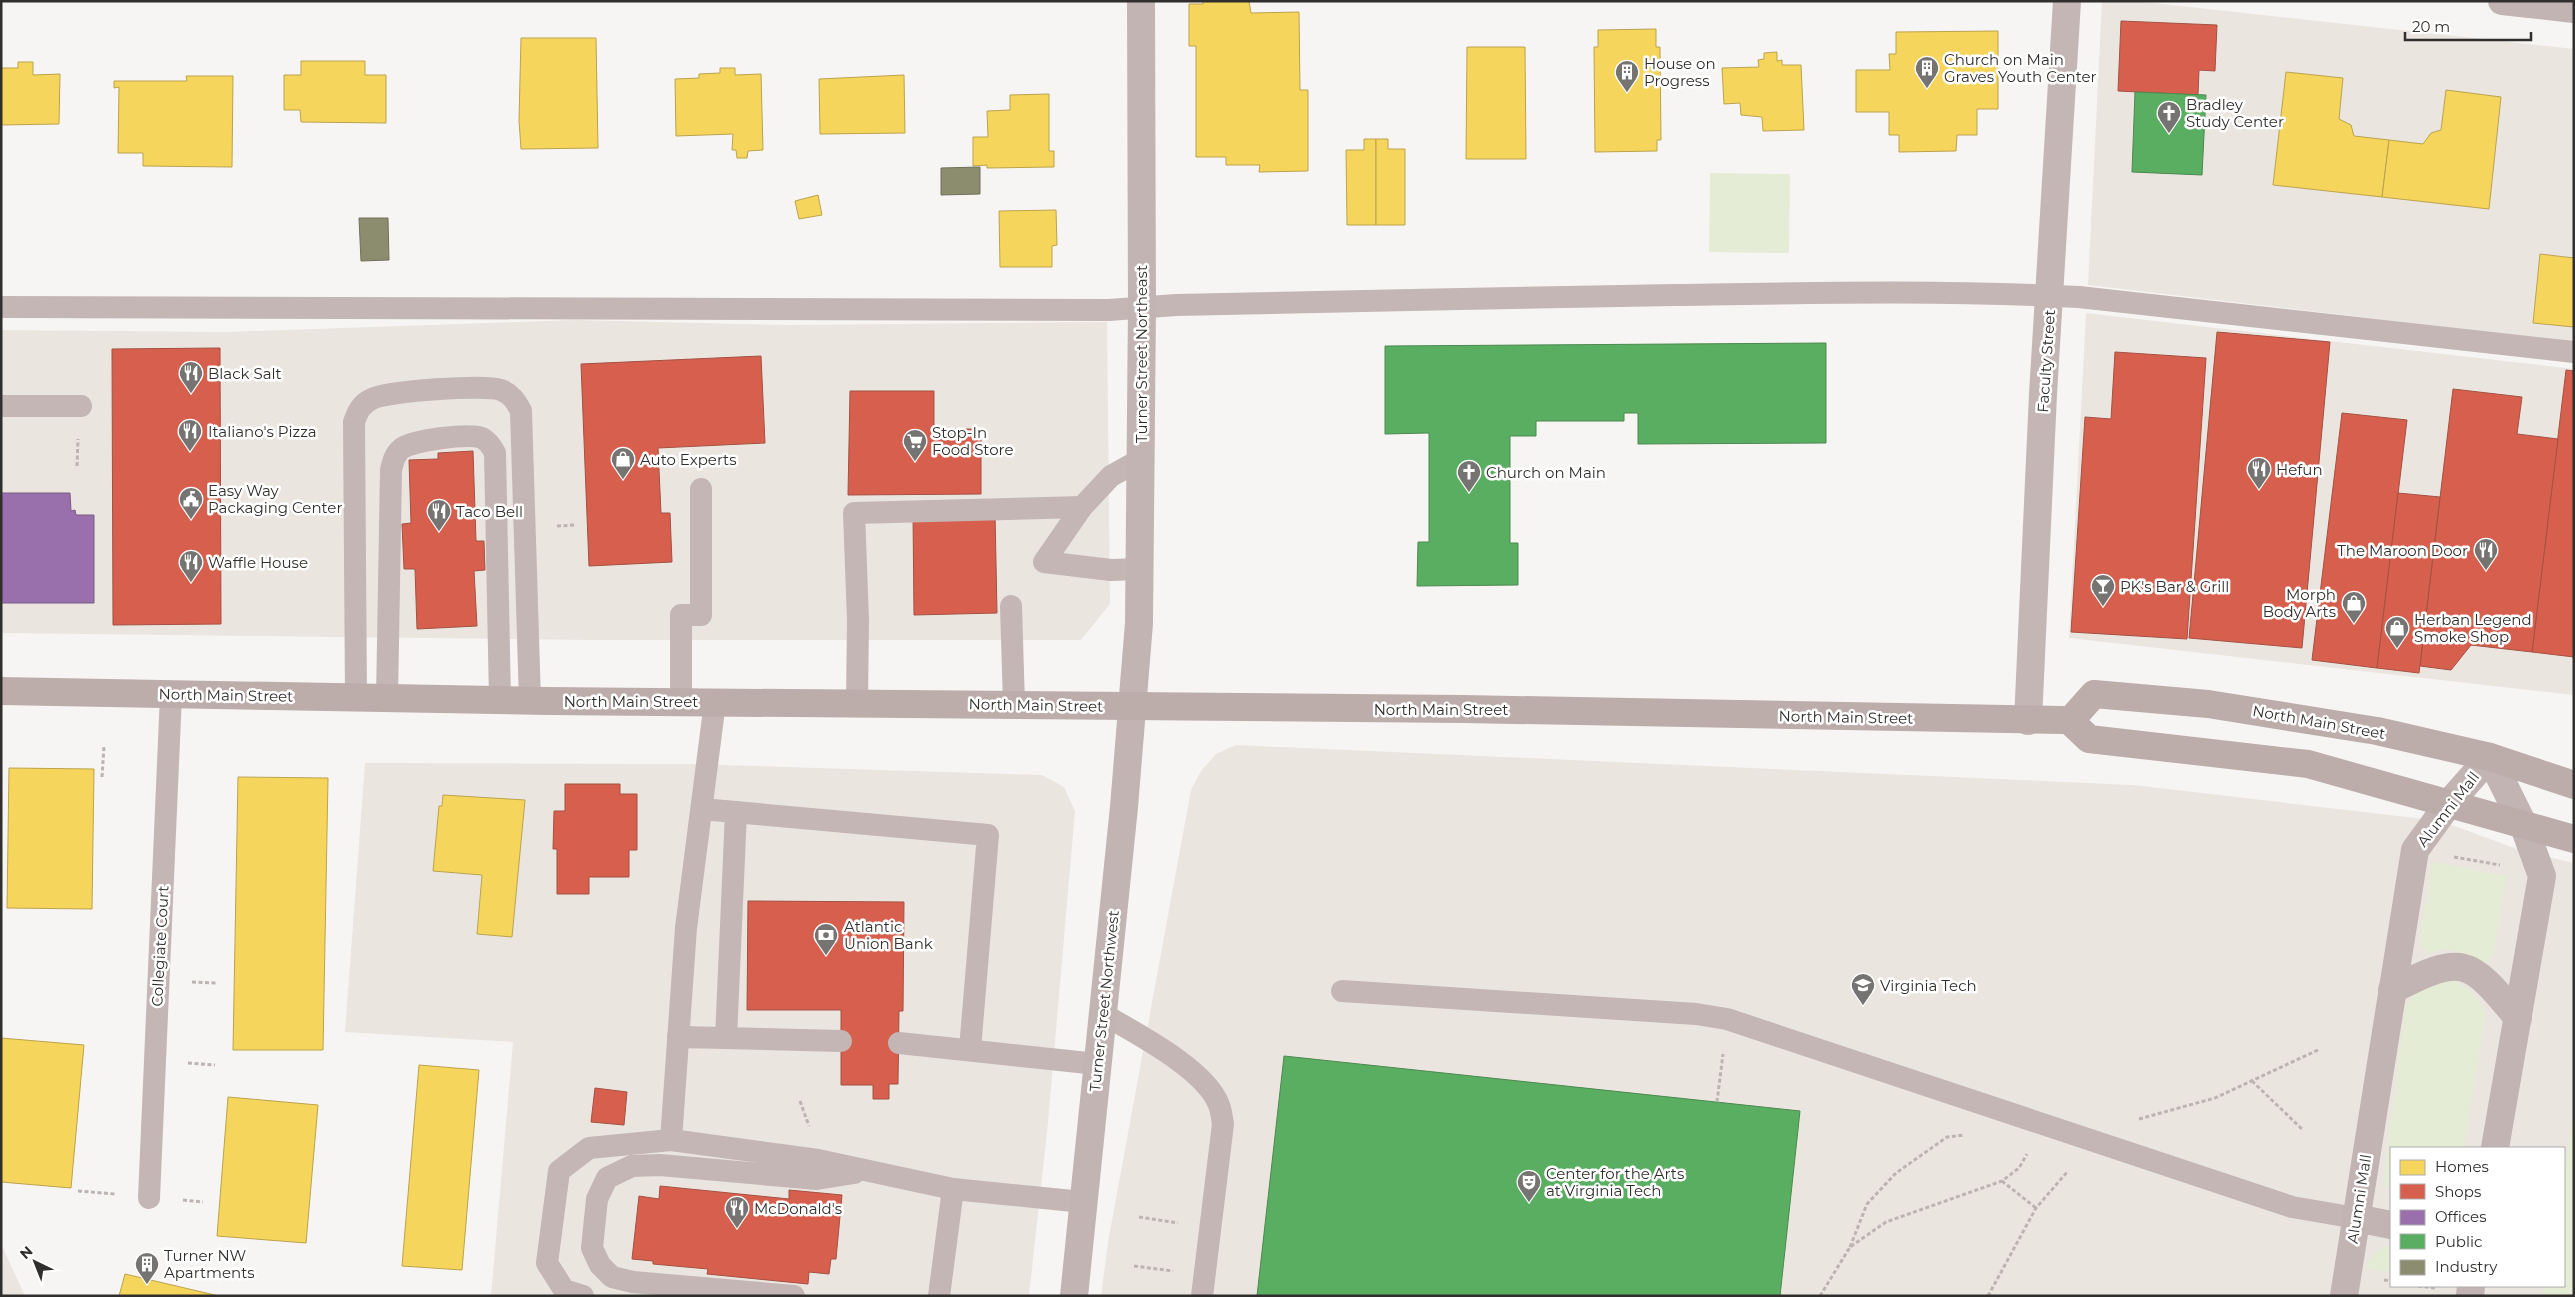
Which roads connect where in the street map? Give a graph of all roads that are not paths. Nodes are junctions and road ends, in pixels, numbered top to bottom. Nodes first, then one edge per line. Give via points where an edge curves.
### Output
1 (1141, 1) edge
2 (2067, 1) edge
3 (2502, 1) edge
4 (2574, 9) edge
5 (2050, 296) junction
6 (1, 307) edge
7 (1142, 308) junction
8 (2574, 352) edge
9 (1, 406) edge
10 (81, 406) dead end
11 (1140, 460) junction
12 (701, 488) dead end
13 (1082, 507) junction
14 (1139, 569) junction
15 (1011, 606) dead end
16 (1, 691) edge
17 (171, 695) junction
18 (356, 697) junction
19 (387, 699) junction
20 (500, 700) junction
21 (530, 701) junction
22 (681, 702) junction
23 (715, 702) junction
24 (857, 703) junction
25 (1014, 704) junction
26 (1132, 706) junction
27 (2028, 721) junction
28 (2070, 721) junction
29 (2490, 757) junction
30 (2574, 785) edge
31 (2450, 802) junction
32 (702, 809) junction
33 (736, 812) junction
34 (2523, 824) junction
35 (2574, 838) edge
36 (2392, 990) junction
37 (1342, 991) dead end
38 (1103, 1014) junction
39 (2518, 1018) junction
40 (678, 1037) junction
41 (726, 1038) junction
42 (841, 1041) dead end
43 (899, 1043) dead end
44 (970, 1049) junction
45 (1097, 1064) junction
46 (671, 1140) junction
47 (2495, 1147) edge
48 (870, 1171) junction
49 (953, 1189) junction
50 (150, 1198) dead end
51 (1083, 1202) junction
52 (2356, 1218) junction
53 (2390, 1225) edge
54 (583, 1296) edge
55 (794, 1296) edge
56 (939, 1296) edge
57 (1074, 1296) edge
58 (1202, 1296) edge
59 (2344, 1296) edge

1 - 7 street, Turner Street Northeast
2 - 5 street, Faculty Street
3 - 4 street
5 - 7 lane via 1835,292
5 - 8 lane
5 - 27 street, Faculty Street
6 - 7 lane
7 - 11 street, Turner Street Northeast
9 - 10 lane
11 - 13 lane via 1111,476
11 - 14 street, Turner Street Northeast
12 - 22 lane via 701,615 681,615
13 - 14 lane via 1044,562 1111,570
13 - 24 lane via 854,513
14 - 26 street, Turner Street Northeast via 1139,623
15 - 25 lane
16 - 17 main road, North Main Street
17 - 18 main road, North Main Street
17 - 50 lane, Collegiate Court
18 - 19 main road, North Main Street
18 - 21 lane via 354,422 360,407 373,398 392,393 480,387 499,389 513,397 521,411
19 - 20 main road, North Main Street
19 - 20 lane via 390,470 394,458 401,449 421,440 482,438 495,452
20 - 21 main road, North Main Street
21 - 22 main road, North Main Street
22 - 23 main road, North Main Street
23 - 24 main road, North Main Street
23 - 32 lane
24 - 25 main road, North Main Street
25 - 26 main road, North Main Street
26 - 27 main road, North Main Street via 1463,709
26 - 38 street, Turner Street Northwest
27 - 28 main road, North Main Street
28 - 29 main road, North Main Street via 2094,694 2113,695 2208,704 2324,722
28 - 31 main road via 2089,739 2308,764
29 - 30 main road, North Main Street
29 - 31 street, Alumni Mall
29 - 34 street, Alumni Mall
31 - 34 main road
31 - 36 street, Alumni Mall via 2415,850
32 - 33 lane
32 - 40 lane via 686,928
33 - 41 lane
33 - 44 lane via 988,835
34 - 35 main road
34 - 39 street, Alumni Mall via 2542,876
36 - 39 street via 2426,972 2449,966 2470,968 2488,981
36 - 52 street, Alumni Mall
37 - 52 lane via 1696,1014 1727,1019 2292,1207
38 - 45 street, Turner Street Northwest
38 - 58 lane via 1147,1040 1194,1074 1219,1104 1223,1124
39 - 47 street, Alumni Mall
40 - 41 lane
40 - 46 lane
41 - 42 lane
43 - 44 lane
44 - 45 lane
45 - 51 street, Turner Street Northwest
46 - 48 lane via 818,1160
46 - 54 lane via 589,1148 559,1170 547,1262 564,1290
48 - 49 lane
48 - 55 lane via 817,1179 660,1164 632,1166 607,1178 597,1199 592,1248 600,1265 612,1276 633,1282
49 - 51 lane
49 - 56 lane
51 - 57 street, Turner Street Northwest
52 - 53 street
52 - 59 street, Alumni Mall

